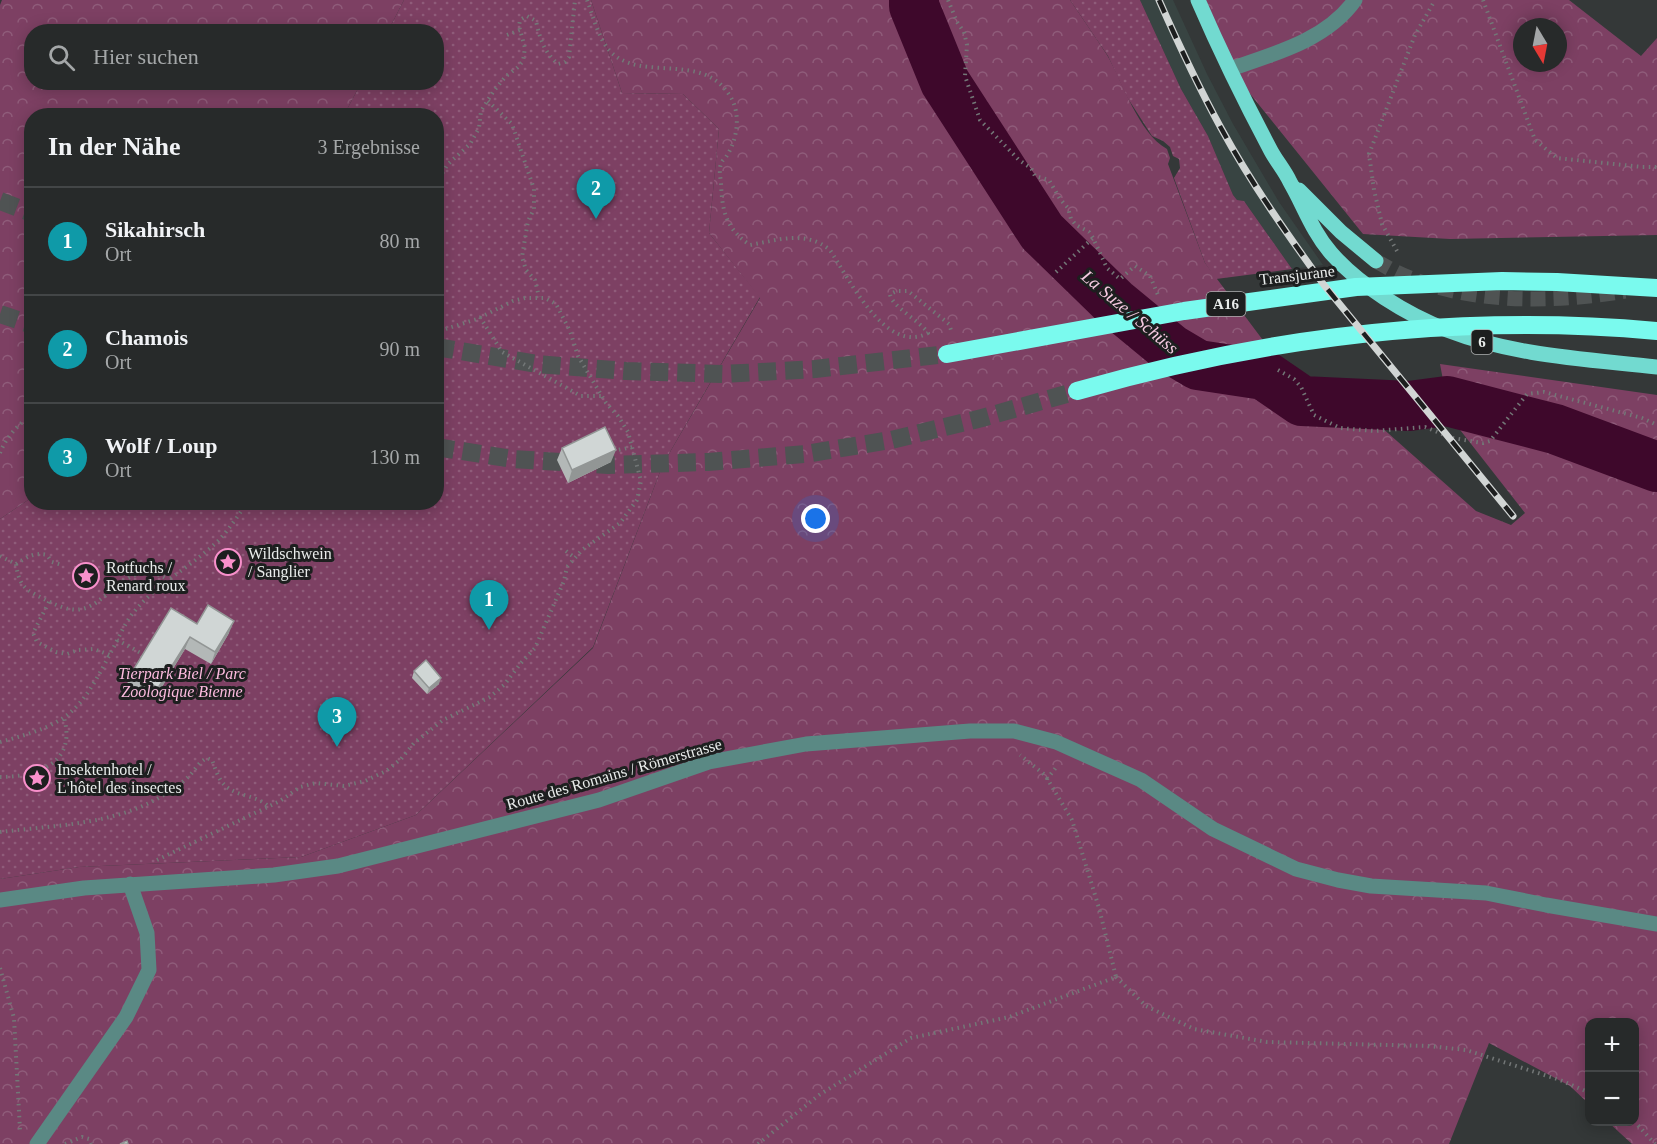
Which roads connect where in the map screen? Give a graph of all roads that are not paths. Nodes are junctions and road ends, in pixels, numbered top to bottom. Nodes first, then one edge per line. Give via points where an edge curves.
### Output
1 (1198, 0) edge
2 (1355, 0) edge
3 (1230, 69) junction
4 (1290, 182) junction
5 (1376, 261) tunnel mouth
6 (1657, 288) edge
7 (1657, 331) edge
8 (949, 353) tunnel mouth
9 (1657, 367) edge
10 (1081, 390) tunnel mouth
11 (130, 884) junction
12 (0, 900) edge
13 (1657, 924) edge
14 (37, 1144) edge

1 - 3 main road, 6
2 - 3 street via 1327,28 1283,51
3 - 4 main road, 6
4 - 5 main road, 6
4 - 9 main road, 6 via 1311,225 1331,253 1378,292 1428,323 1490,344 1551,356
6 - 8 highway, Transjurane / A16 via 1502,281 1305,293
7 - 10 highway via 1524,324 1377,332 1214,357
11 - 12 street, Route des Romains / Römerstrasse
11 - 13 street, Route des Romains / Römerstrasse via 327,868 599,800 720,760 806,744 1014,731 1056,742 1141,780 1213,829 1296,868 1371,886 1486,893
11 - 14 street via 147,933 149,970 126,1017

